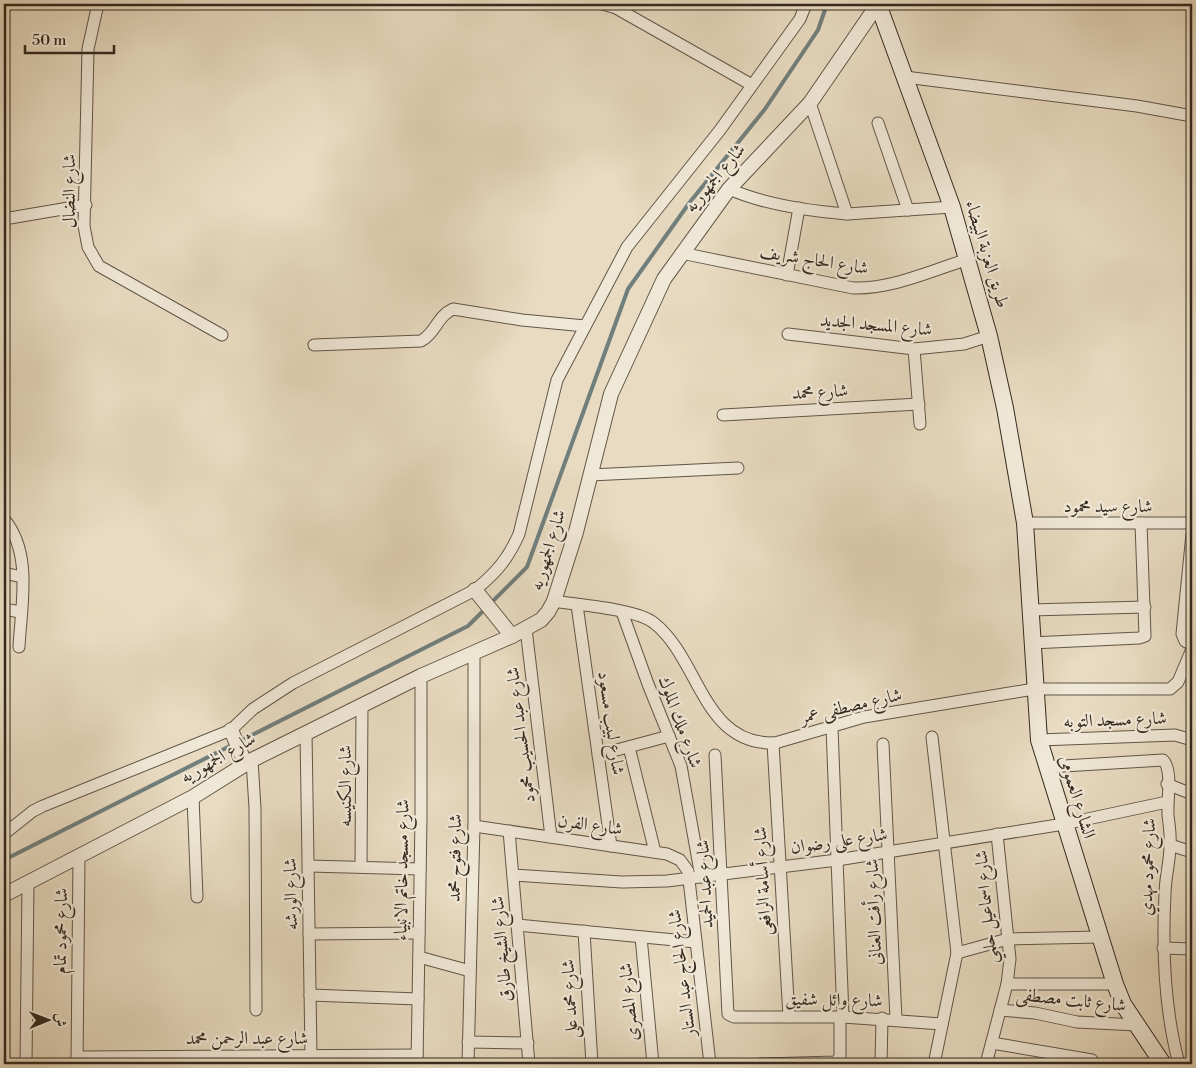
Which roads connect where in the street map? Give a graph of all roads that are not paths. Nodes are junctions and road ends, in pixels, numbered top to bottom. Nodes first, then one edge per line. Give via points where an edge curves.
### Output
1 (98, 4) edge
2 (806, 4) edge
3 (878, 4) edge
4 (608, 5) edge
5 (905, 78) junction
6 (752, 85) junction
7 (810, 103) junction
8 (1192, 116) edge
9 (878, 123) dead end
10 (729, 189) junction
11 (86, 205) junction
12 (952, 207) junction
13 (799, 208) junction
14 (908, 210) junction
15 (847, 214) junction
16 (4, 219) edge
17 (681, 253) junction
18 (968, 259) junction
19 (787, 274) junction
20 (585, 326) junction
21 (788, 334) dead end
22 (222, 335) dead end
23 (989, 336) junction
24 (314, 346) dead end
25 (914, 349) junction
26 (919, 404) junction
27 (723, 415) dead end
28 (920, 424) dead end
29 (738, 468) dead end
30 (590, 474) junction
31 (4, 520) edge
32 (1025, 523) junction
33 (1141, 523) junction
34 (1192, 523) edge
35 (1192, 534) edge
36 (4, 573) edge
37 (22, 577) junction
38 (478, 595) junction
39 (554, 601) junction
40 (577, 604) junction
41 (1145, 607) junction
42 (4, 609) edge
43 (1030, 610) junction
44 (20, 612) junction
45 (622, 612) junction
46 (526, 629) junction
47 (512, 636) junction
48 (1032, 643) junction
49 (1192, 645) edge
50 (19, 647) dead end
51 (1192, 649) edge
52 (474, 653) junction
53 (420, 676) junction
54 (1034, 689) junction
55 (362, 705) junction
56 (832, 727) junction
57 (232, 733) junction
58 (306, 733) junction
59 (670, 736) junction
60 (932, 737) dead end
61 (1039, 740) junction
62 (1192, 740) edge
63 (773, 743) junction
64 (883, 744) dead end
65 (629, 746) junction
66 (598, 755) junction
67 (715, 755) dead end
68 (246, 760) junction
69 (1047, 767) junction
70 (1167, 784) junction
71 (1192, 794) edge
72 (193, 797) junction
73 (1167, 802) junction
74 (1064, 824) junction
75 (474, 826) junction
76 (509, 831) junction
77 (4, 834) edge
78 (997, 834) junction
79 (551, 838) junction
80 (944, 843) junction
81 (1170, 845) junction
82 (612, 846) junction
83 (889, 851) junction
84 (655, 852) junction
85 (1192, 852) edge
86 (79, 858) junction
87 (837, 860) junction
88 (308, 866) junction
89 (361, 867) junction
90 (780, 867) junction
91 (420, 869) junction
92 (723, 874) junction
93 (513, 875) junction
94 (701, 877) junction
95 (688, 878) junction
96 (28, 883) junction
97 (4, 895) edge
98 (197, 897) dead end
99 (517, 925) junction
100 (584, 931) junction
101 (419, 933) junction
102 (309, 934) junction
103 (641, 936) junction
104 (1099, 937) junction
105 (1008, 939) junction
106 (696, 942) junction
107 (1163, 948) junction
108 (1192, 949) edge
109 (957, 954) junction
110 (419, 957) junction
111 (470, 971) junction
112 (1007, 984) junction
113 (1115, 984) junction
114 (310, 995) junction
115 (418, 999) junction
116 (256, 1010) dead end
117 (1000, 1010) junction
118 (727, 1013) joint
119 (789, 1017) junction
120 (842, 1017) junction
121 (882, 1018) junction
122 (896, 1019) junction
123 (942, 1024) junction
124 (1137, 1025) junction
125 (468, 1042) junction
126 (528, 1043) junction
127 (992, 1043) junction
128 (311, 1055) junction
129 (417, 1059) edge
130 (77, 1060) edge
131 (1092, 1060) dead end
132 (1075, 1061) edge
133 (1159, 1063) edge
134 (26, 1064) edge
135 (468, 1064) edge
136 (529, 1064) edge
137 (592, 1064) edge
138 (652, 1064) edge
139 (710, 1064) edge
140 (759, 1064) edge
141 (881, 1064) edge
142 (934, 1064) edge
143 (986, 1064) edge
144 (1179, 1064) edge

1 - 11 street, شارع النضال via 88,49
2 - 6 street, شارع الجمهوريه via 800,18
3 - 5 main road, طريق العزبة البيضاء
3 - 7 street, شارع الجمهوريه
4 - 6 street
5 - 8 street
5 - 12 main road, طريق العزبة البيضاء
6 - 20 street, شارع الجمهوريه via 627,246
7 - 10 street, شارع الجمهوريه
7 - 15 street
9 - 14 street
10 - 13 street
10 - 17 street, شارع الجمهوريه
11 - 16 street
11 - 22 street, شارع النضال via 84,226 88,247 99,266
12 - 14 street
12 - 18 main road, طريق العزبة البيضاء
13 - 15 street
13 - 19 street
14 - 15 street
17 - 19 street, شارع الحاج شريف
17 - 30 street, شارع الجمهوريه via 664,279 611,394
18 - 19 street, شارع الحاج شريف via 895,283 867,288
18 - 23 main road, طريق العزبة البيضاء
20 - 24 street via 453,309 444,313 430,337 421,341
20 - 38 street, شارع الجمهوريه via 557,380 519,534 509,556
21 - 25 street, شارع المسجد الجديد
23 - 25 street, شارع المسجد الجديد via 964,344
23 - 32 main road, طريق العزبة البيضاء
25 - 26 street
26 - 27 street, شارع محمد
26 - 28 street
29 - 30 street
30 - 39 street, شارع الجمهوريه
31 - 37 street via 13,530 22,553
32 - 33 street, شارع سيد محمود
32 - 43 main road, الشارع العمومى
33 - 34 street, شارع سيد محمود
33 - 41 street
35 - 49 street via 1182,634
36 - 37 street
37 - 44 street
38 - 47 street
38 - 57 street, شارع الجمهوريه via 293,683 253,709
39 - 40 street, شارع مصطفى عمر
39 - 46 street, شارع الجمهوريه via 541,620
40 - 45 street, شارع مصطفى عمر
40 - 66 street, شارع لبيب مسعود
41 - 43 street
41 - 48 street via 1146,632 1141,638
42 - 44 street
43 - 48 main road, الشارع العمومى
44 - 50 street
45 - 59 street, شارع ملك الملوك
45 - 63 street, شارع مصطفى عمر via 653,622 669,638 710,706 732,731 744,740
46 - 47 street, شارع الجمهوريه
46 - 79 street, شارع عبد الحسيب محمود
47 - 52 street, شارع الجمهوريه
48 - 54 main road, الشارع العمومى
51 - 54 street, شارع مصطفى عمر via 1178,682 1170,689
52 - 53 street, شارع الجمهوريه
52 - 75 street, شارع فتوح محمد
53 - 55 street, شارع الجمهوريه
53 - 91 street, شارع مسجد خاتم الانبياء
54 - 56 street, شارع مصطفى عمر via 864,718
54 - 61 main road, الشارع العمومى
55 - 58 street, شارع الجمهوريه
55 - 89 street, شارع الكنيسه
56 - 63 street, شارع مصطفى عمر
56 - 87 street
57 - 68 street
57 - 77 street, شارع الجمهوريه via 33,810
58 - 68 street, شارع الجمهوريه
58 - 88 street, شارع الورشه
59 - 65 street
59 - 94 street, شارع ملك الملوك via 681,766
60 - 80 street
61 - 62 street, شارع مسجد التوبه via 1175,735
61 - 69 main road, الشارع العمومى
63 - 90 street, شارع أسامة الرافعى
64 - 83 street, شارع رأفت العنانى
65 - 66 street
65 - 84 street
66 - 82 street, شارع لبيب مسعود
67 - 92 street, شارع عبد الحميد
68 - 72 street, شارع الجمهوريه
68 - 116 street via 255,808
69 - 70 street, شارع محمود مهدي via 1163,760 1169,768
69 - 74 main road, الشارع العمومى
70 - 71 street
70 - 73 street, شارع محمود مهدي
72 - 86 street, شارع الجمهوريه
72 - 98 street
73 - 74 street, شارع على رضوان
73 - 81 street, شارع محمود مهدي
74 - 78 street, شارع على رضوان
74 - 104 main road, الشارع العمومى
75 - 76 street, شارع الفرن
75 - 111 street, شارع فتوح محمد
76 - 79 street, شارع الفرن
76 - 93 street, شارع الشيخ طارق
78 - 80 street, شارع على رضوان
78 - 105 street, شارع اسماعيل حلمي
79 - 82 street, شارع الفرن
80 - 83 street, شارع على رضوان
80 - 109 street
81 - 85 street
81 - 107 street, شارع محمود مهدي
82 - 84 street, شارع الفرن
83 - 87 street, شارع على رضوان
83 - 122 street, شارع رأفت العنانى
84 - 95 street, شارع الفرن via 680,860 688,871
86 - 96 street, شارع الجمهوريه
86 - 130 street, شارع محمود تمام
87 - 90 street, شارع على رضوان
87 - 120 street
88 - 89 street
88 - 102 street, شارع الورشه
89 - 91 street
90 - 92 street, شارع على رضوان
90 - 119 street, شارع أسامة الرافعى
91 - 101 street, شارع مسجد خاتم الانبياء
92 - 94 street, شارع على رضوان
92 - 118 street, شارع عبد الحميد
93 - 95 street, شارع على رضوان via 622,882
93 - 99 street, شارع الشيخ طارق
94 - 95 street, شارع على رضوان
95 - 106 street, شارع الحاج عبد الستار
96 - 97 street, شارع الجمهوريه
96 - 134 street
99 - 100 street, شارع عبد الحميد
99 - 126 street, شارع الشيخ طارق
100 - 103 street, شارع عبد الحميد
100 - 137 street, شارع محمد على
101 - 102 street
101 - 110 street, شارع مسجد خاتم الانبياء
102 - 114 street, شارع الورشه
103 - 106 street, شارع عبد الحميد
103 - 138 street, شارع المصرى
104 - 105 street
104 - 113 main road, الشارع العمومى
105 - 109 street
105 - 112 street, شارع اسماعيل حلمي
106 - 139 street, شارع الحاج عبد الستار
107 - 108 street
107 - 144 street, شارع محمود مهدي via 1169,1027
109 - 123 street
110 - 111 street
110 - 115 street, شارع مسجد خاتم الانبياء
111 - 125 street, شارع فتوح محمد
112 - 113 street
112 - 117 street, شارع اسماعيل حلمي
113 - 124 main road, الشارع العمومى
114 - 115 street
114 - 128 street, شارع الورشه
115 - 129 street, شارع مسجد خاتم الانبياء
117 - 124 street, شارع ثابت مصطفى via 1077,1022
117 - 127 street, شارع اسماعيل حلمي
118 - 119 street, شارع وائل شفيق via 734,1017
119 - 120 street, شارع وائل شفيق
120 - 121 street, شارع وائل شفيق
120 - 140 street via 840,1057 836,1062
121 - 122 street, شارع وائل شفيق
121 - 141 street
122 - 123 street, شارع وائل شفيق
123 - 142 street
124 - 133 main road, الشارع العمومى
125 - 126 street
125 - 135 street, شارع فتوح محمد
126 - 136 street, شارع الشيخ طارق
127 - 132 street
127 - 143 street, شارع اسماعيل حلمي
128 - 129 street, شارع عبد الرحمن محمد
128 - 130 street, شارع عبد الرحمن محمد
131 - 132 street

